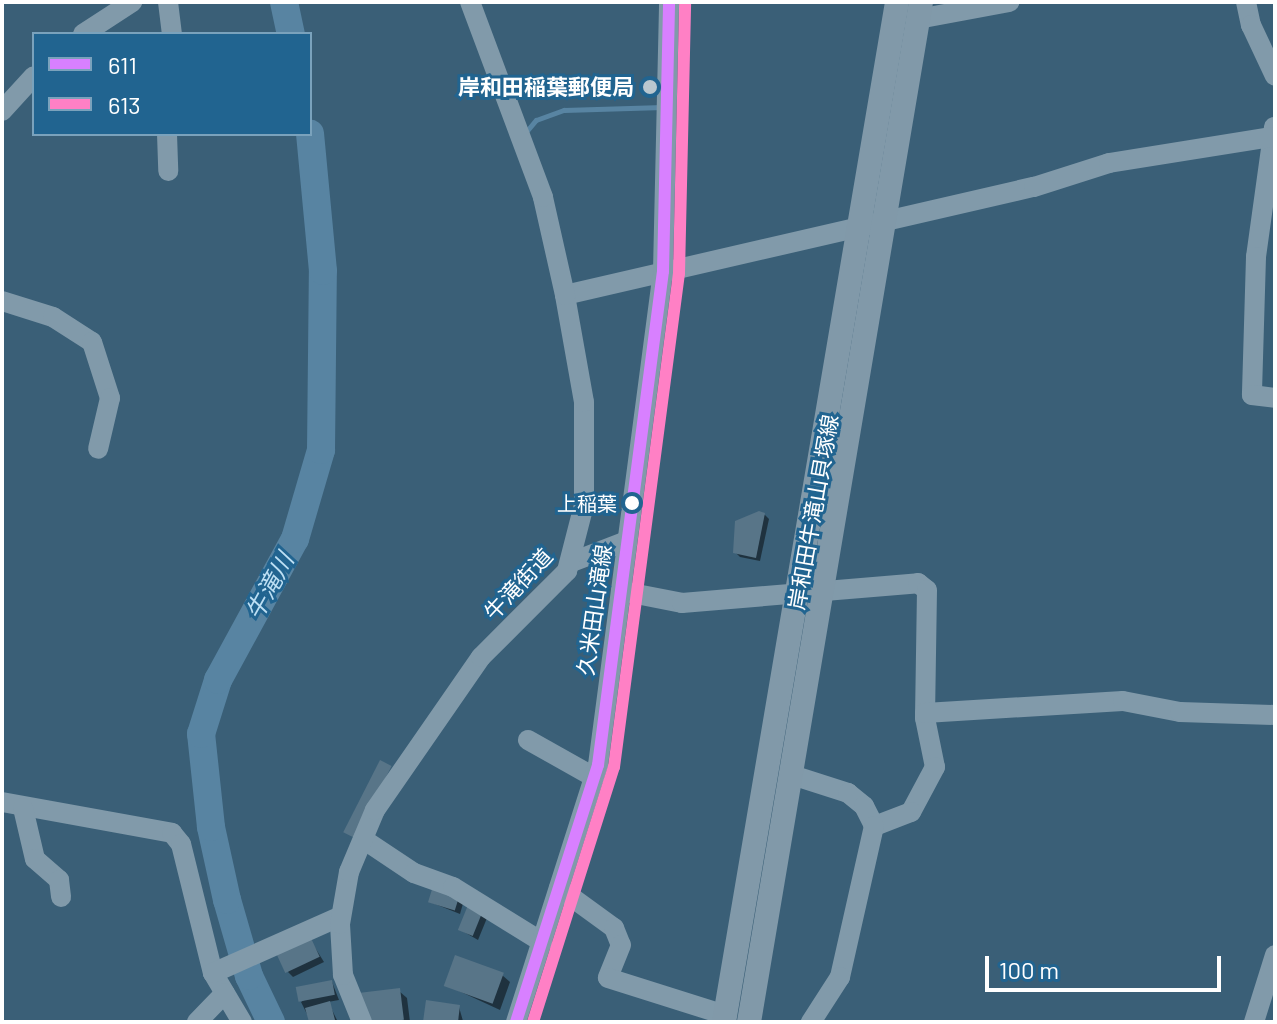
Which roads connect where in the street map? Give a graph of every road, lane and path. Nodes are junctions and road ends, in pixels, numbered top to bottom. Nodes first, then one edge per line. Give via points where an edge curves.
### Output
1 (132, 2) edge
2 (168, 2) edge
3 (470, 2) edge
4 (669, 2) edge
5 (897, 2) edge
6 (1009, 2) edge
7 (1246, 2) edge
8 (919, 11) edge
9 (86, 32) edge
10 (172, 32) edge
11 (1275, 76) edge
12 (32, 78) edge
13 (2, 111) edge
14 (1274, 130) edge
15 (167, 136) edge
16 (168, 171) dead end
17 (871, 224) junction
18 (1266, 269) edge
19 (663, 271) junction
20 (565, 295) junction
21 (2, 301) edge
22 (1275, 398) edge
23 (98, 449) dead end
24 (627, 541) junction
25 (572, 562) junction
26 (621, 591) junction
27 (811, 592) junction
28 (925, 713) junction
29 (1275, 715) edge
30 (528, 740) dead end
31 (792, 775) junction
32 (594, 777) junction
33 (2, 802) edge
34 (23, 808) junction
35 (874, 826) junction
36 (363, 839) junction
37 (559, 888) junction
38 (61, 897) dead end
39 (341, 916) junction
40 (542, 942) junction
41 (1275, 955) edge
42 (213, 973) junction
43 (225, 993) junction
44 (724, 1018) edge
45 (197, 1022) edge
46 (242, 1022) edge
47 (362, 1022) edge
48 (516, 1022) edge
49 (749, 1022) edge
50 (811, 1022) edge
51 (1254, 1022) edge

1 - 9 street
2 - 10 street
3 - 20 street, 牛滝街道 via 543,197
4 - 19 street, 久米田山滝線
5 - 17 main road, 岸和田牛滝山貝塚線
6 - 8 street
7 - 11 street
8 - 17 main road, 岸和田牛滝山貝塚線
12 - 13 street
14 - 17 street via 1109,163 1034,187
14 - 18 street
15 - 16 street
17 - 19 street
17 - 27 main road, 岸和田牛滝山貝塚線
18 - 22 street via 1252,395
19 - 20 street
19 - 24 street, 久米田山滝線
20 - 25 street, 牛滝街道 via 584,402 584,505
21 - 23 street via 53,317 92,342 110,398
24 - 25 street
24 - 26 street, 久米田山滝線
25 - 36 street, 牛滝街道 via 481,657 390,785
26 - 27 street via 682,603
26 - 32 street, 久米田山滝線
27 - 28 street via 918,583 927,590
27 - 31 main road, 岸和田牛滝山貝塚線
27 - 44 main road, 岸和田牛滝山貝塚線
28 - 29 street via 1123,701 1180,712
28 - 35 street via 934,748 930,783 911,812
30 - 32 street
31 - 35 street via 848,793 864,806
31 - 49 main road, 岸和田牛滝山貝塚線
32 - 37 street, 久米田山滝線
33 - 34 street
34 - 38 street via 35,859 59,880
34 - 42 street via 172,833 181,844
35 - 50 street via 840,977
36 - 39 street, 牛滝街道 via 349,872
36 - 40 street via 414,873 453,887
37 - 40 street, 久米田山滝線
37 - 44 street via 614,928 621,945 608,978
39 - 42 street
39 - 47 street, 牛滝街道 via 343,975
40 - 48 street, 久米田山滝線
41 - 51 street
42 - 43 street
43 - 45 street
43 - 46 street

